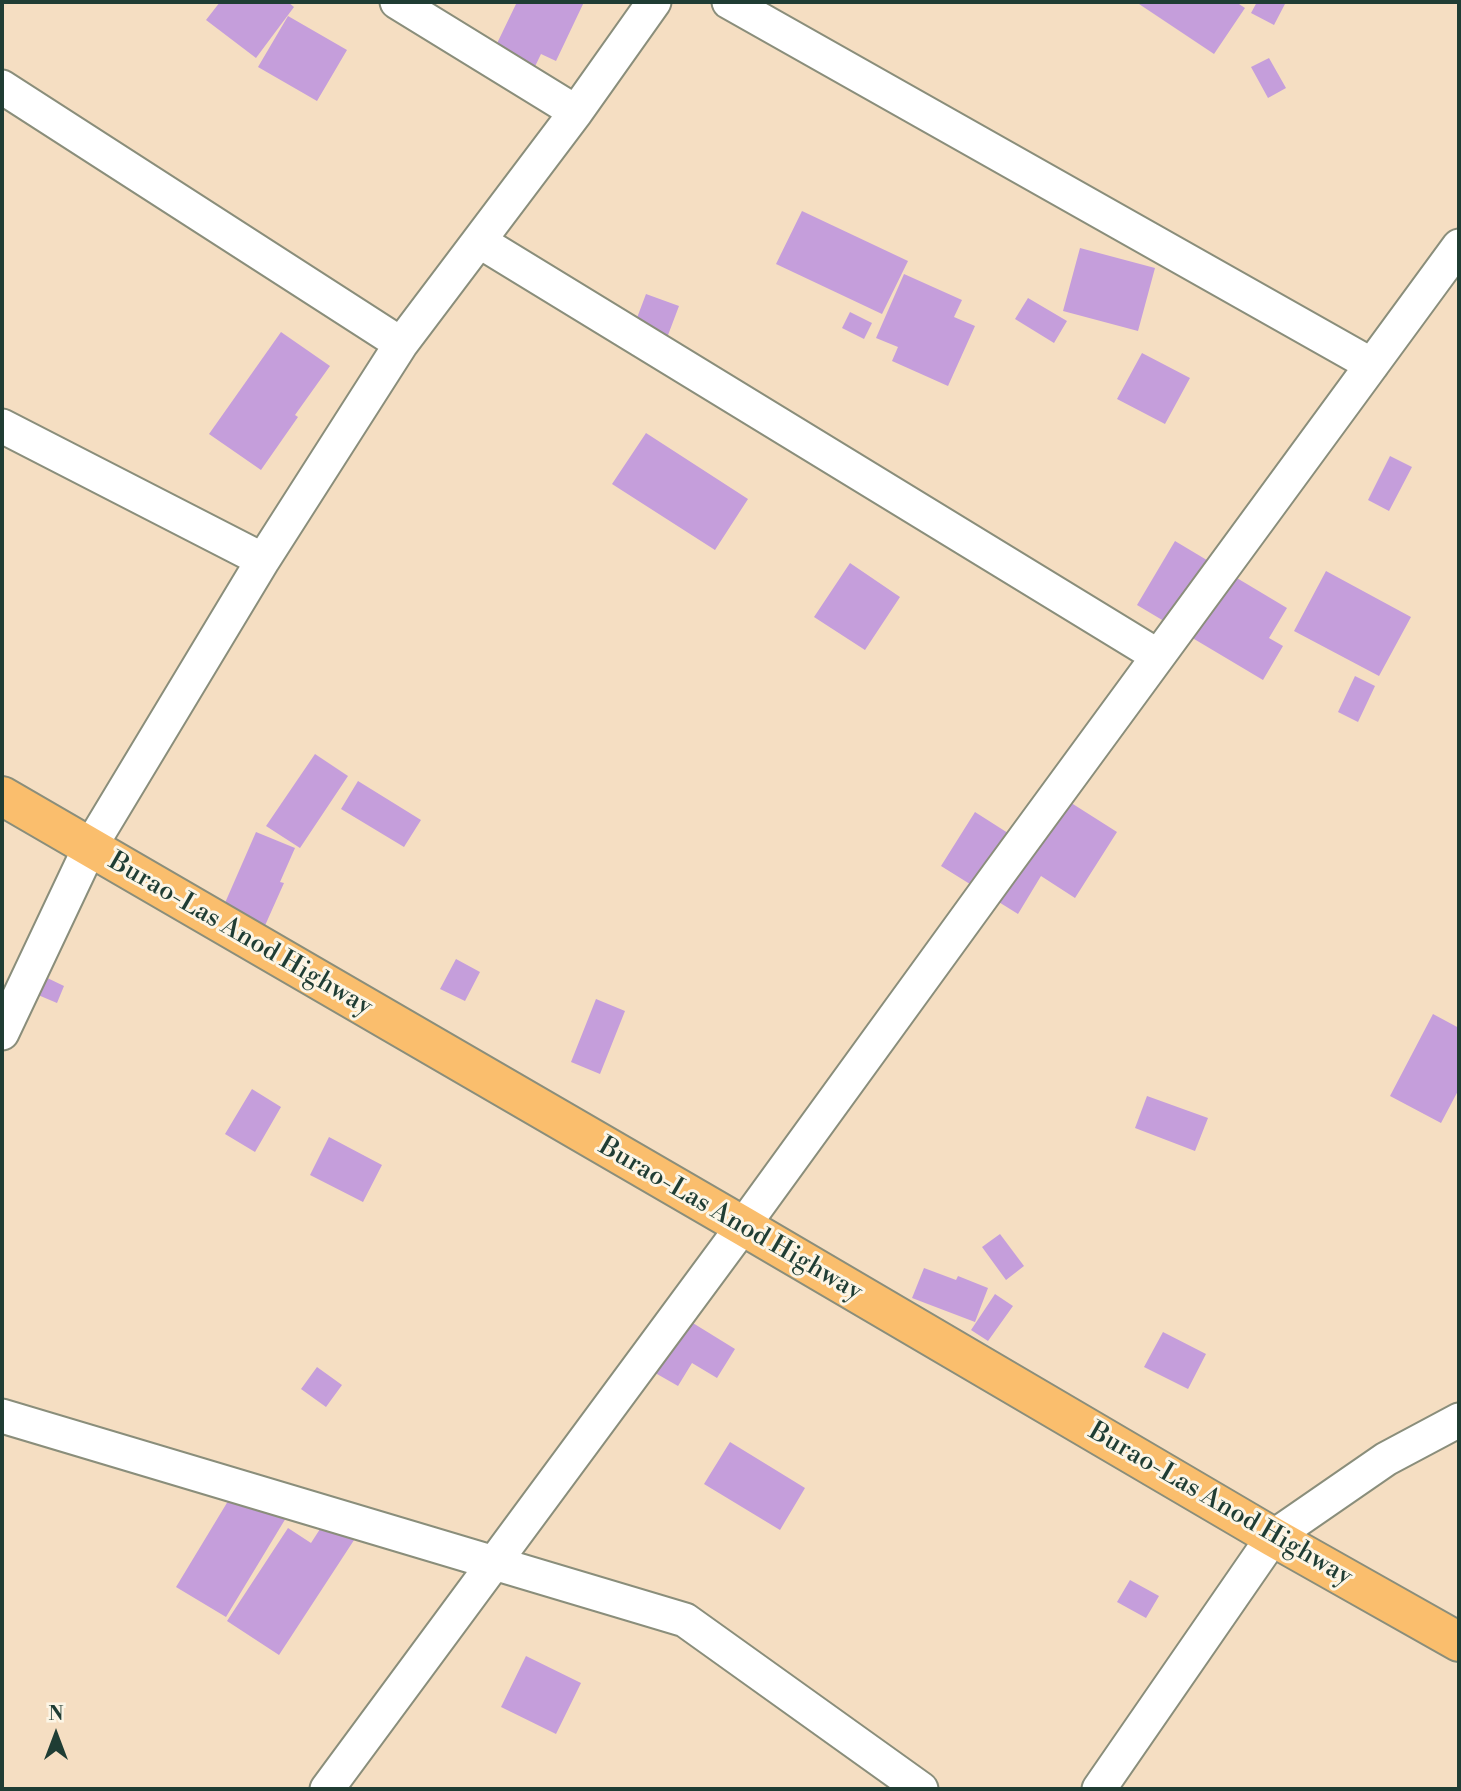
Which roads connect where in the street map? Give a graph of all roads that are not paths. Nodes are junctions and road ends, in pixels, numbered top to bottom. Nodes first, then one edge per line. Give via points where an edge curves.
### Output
1 (397, 2) edge
2 (654, 2) edge
3 (729, 2) edge
4 (2, 87) edge
5 (576, 112) junction
6 (479, 241) junction
7 (1459, 247) edge
8 (401, 344) junction
9 (1373, 365) junction
10 (2, 426) edge
11 (263, 560) junction
12 (1158, 656) junction
13 (2, 796) edge
14 (90, 847) junction
15 (2, 1032) edge
16 (743, 1226) junction
17 (2, 1416) edge
18 (1459, 1420) edge
19 (1273, 1537) junction
20 (493, 1563) junction
21 (1459, 1642) edge
22 (327, 1789) edge
23 (921, 1789) edge
24 (1099, 1789) edge

1 - 5 street
2 - 5 street
3 - 9 street
4 - 8 street
5 - 6 street
6 - 8 street
6 - 12 street
7 - 9 street
8 - 11 street
9 - 12 street
10 - 11 street
11 - 14 street
12 - 16 street
13 - 14 highway, Burao-Las Anod Highway
14 - 15 street
14 - 16 highway, Burao-Las Anod Highway
16 - 19 highway, Burao-Las Anod Highway
16 - 20 street
17 - 20 street
18 - 19 street via 1386,1459
19 - 21 highway, Burao-Las Anod Highway
19 - 24 street
20 - 22 street
20 - 23 street via 685,1620

